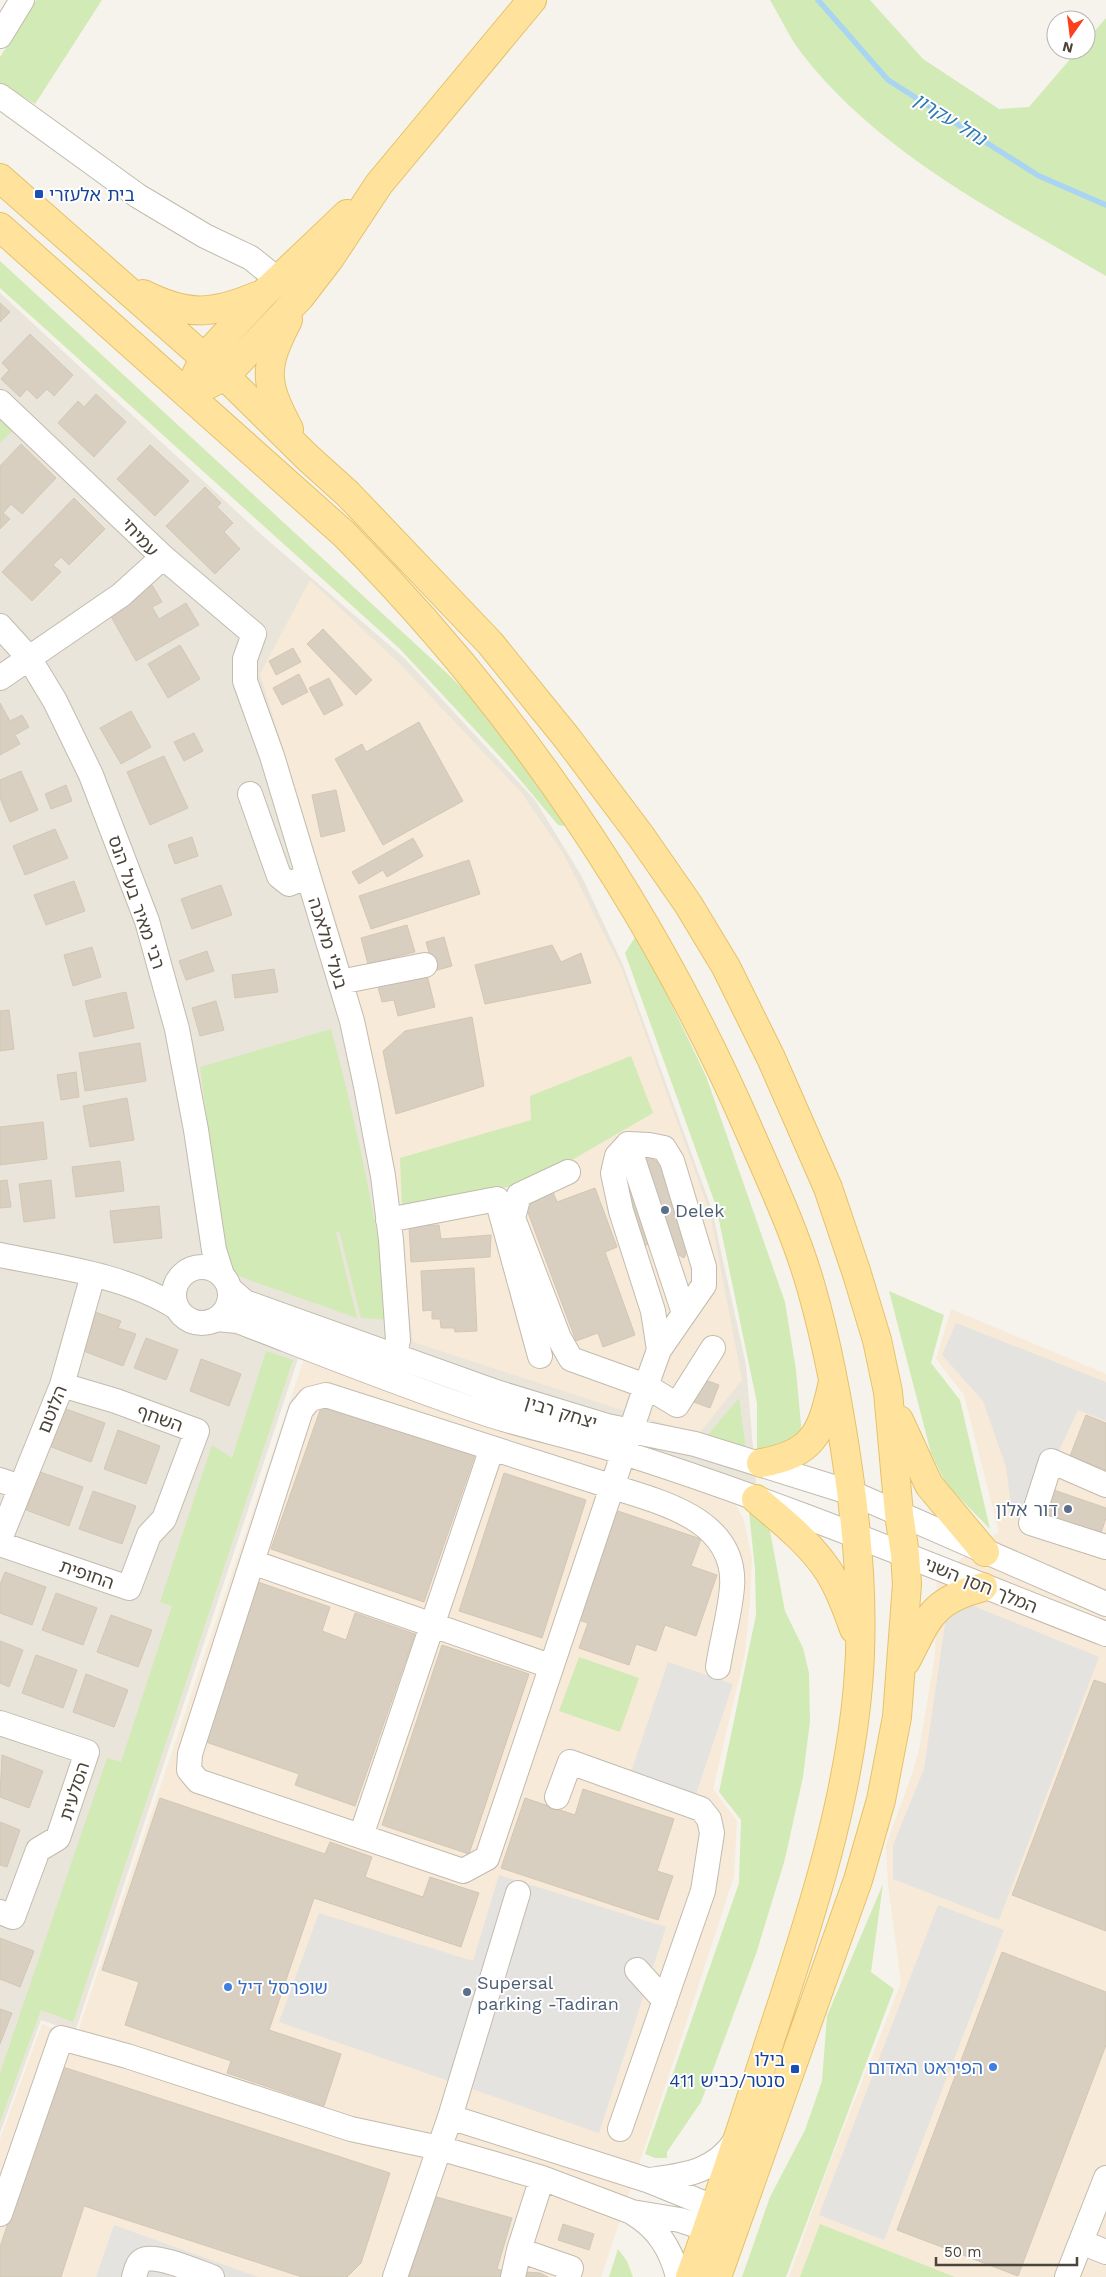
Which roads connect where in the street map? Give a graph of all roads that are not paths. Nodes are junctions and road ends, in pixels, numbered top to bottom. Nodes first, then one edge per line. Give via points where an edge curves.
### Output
1 (22, 0) edge
2 (532, 0) edge
3 (0, 36) edge
4 (0, 96) edge
5 (0, 178) edge
6 (379, 184) junction
7 (0, 227) edge
8 (121, 283) junction
9 (270, 287) junction
10 (300, 297) junction
11 (204, 358) junction
12 (226, 376) junction
13 (188, 395) junction
14 (0, 402) edge
15 (307, 458) junction
16 (163, 556) junction
17 (0, 626) edge
18 (29, 658) junction
19 (0, 678) edge
20 (250, 794) dead end
21 (308, 876) junction
22 (425, 966) dead end
23 (340, 982) junction
24 (628, 1144) junction
25 (568, 1172) dead end
26 (206, 1205) junction
27 (388, 1220) junction
28 (0, 1255) edge
29 (184, 1275) junction
30 (96, 1276) junction
31 (226, 1281) junction
32 (176, 1307) junction
33 (684, 1313) junction
34 (217, 1319) junction
35 (713, 1348) dead end
36 (659, 1350) junction
37 (396, 1356) junction
38 (540, 1356) dead end
39 (389, 1378) junction
40 (834, 1380) junction
41 (62, 1386) junction
42 (646, 1386) junction
43 (888, 1392) junction
44 (631, 1430) junction
45 (492, 1448) junction
46 (622, 1452) junction
47 (761, 1463) junction
48 (10, 1483) edge
49 (1106, 1485) edge
50 (610, 1486) junction
51 (852, 1493) junction
52 (756, 1499) junction
53 (899, 1514) junction
54 (164, 1519) joint
55 (856, 1535) junction
56 (0, 1539) edge
57 (0, 1544) edge
58 (1106, 1547) edge
59 (985, 1552) junction
60 (905, 1554) junction
61 (252, 1562) junction
62 (983, 1587) junction
63 (1106, 1604) edge
64 (432, 1625) junction
65 (1106, 1634) edge
66 (860, 1642) junction
67 (550, 1666) junction
68 (718, 1666) dead end
69 (901, 1672) junction
70 (0, 1722) edge
71 (557, 1797) dead end
72 (361, 1836) junction
73 (518, 1893) dead end
74 (0, 1912) edge
75 (637, 1970) dead end
76 (665, 2001) junction
77 (450, 2117) junction
78 (620, 2129) dead end
79 (739, 2134) junction
80 (439, 2148) junction
81 (542, 2178) junction
82 (1106, 2178) edge
83 (647, 2180) junction
84 (632, 2212) junction
85 (0, 2214) edge
86 (720, 2220) junction
87 (1081, 2242) junction
88 (519, 2250) junction
89 (1106, 2252) edge
90 (134, 2277) edge
91 (212, 2277) edge
92 (395, 2277) edge
93 (513, 2277) edge
94 (568, 2277) edge
95 (678, 2277) edge
96 (690, 2277) edge
97 (717, 2277) edge
98 (1067, 2277) edge

1 - 3 street
2 - 6 main road
4 - 9 street via 138,196 205,236 250,258
5 - 8 main road
6 - 9 main road
6 - 10 main road
7 - 13 main road
8 - 9 main road via 166,305 192,312 230,307
8 - 11 main road
9 - 11 main road
10 - 12 main road
10 - 15 main road via 273,349 268,369 273,398
11 - 12 main road
11 - 13 main road
12 - 13 main road
12 - 15 main road
13 - 40 main road via 344,534 390,580 440,636 509,723 585,827 648,929 700,1026 745,1122 810,1282
14 - 16 street, עמיחי
15 - 43 main road via 348,494 490,643 573,746 688,904 749,1011 828,1188 856,1271
16 - 18 street, עמיחי via 122,595
16 - 21 street, בעלי מלאכה via 254,634 245,659 245,681 272,756
17 - 18 street, רבי מאיר בעל הנס
18 - 19 street, עמיחי
18 - 26 street, רבי מאיר בעל הנס via 55,701 91,775 147,921 177,1030
20 - 21 street via 279,876 289,884
21 - 23 street, בעלי מלאכה
22 - 23 street
23 - 27 street, בעלי מלאכה via 366,1086
24 - 33 street
24 - 33 street via 664,1148 672,1161 704,1267 704,1285
24 - 36 street via 618,1156 613,1173 621,1211 653,1311
25 - 42 street via 519,1195 513,1218 558,1338 571,1359
26 - 29 street, רבי מאיר בעל הנס
26 - 31 street, רבי מאיר בעל הנס via 214,1250
27 - 37 street, בעלי מלאכה via 397,1320
27 - 38 street via 497,1200
28 - 30 street
29 - 30 street via 161,1278
29 - 31 street via 203,1266
29 - 32 street via 174,1290
30 - 32 street via 155,1294
30 - 41 street, הלוטם
31 - 34 street via 231,1300
31 - 37 street, יצחק רבין via 245,1302
32 - 34 street via 187,1320 204,1323
33 - 36 street
34 - 39 street, יצחק רבין via 238,1322
35 - 42 street via 676,1405
36 - 42 street
37 - 39 street, בעלי מלאכה
37 - 44 street, יצחק רבין via 506,1395 606,1426
39 - 46 street, יצחק רבין via 488,1414
40 - 47 main road via 821,1424 808,1444 793,1455
40 - 51 main road
41 - 48 street, הלוטם
41 - 54 street, השחף via 197,1431
42 - 44 street
43 - 53 main road
43 - 59 main road via 928,1485
44 - 46 street
44 - 47 street, יצחק רבין
45 - 50 street
45 - 61 street via 326,1395 310,1399 301,1410
45 - 64 street
46 - 50 street
46 - 52 street, יצחק רבין
47 - 51 street, יצחק רבין
48 - 56 street, הלוטם
49 - 58 street via 1051,1461 1031,1523
50 - 67 street
50 - 68 street via 684,1511 716,1537 730,1559 732,1586
51 - 53 street, יצחק רבין
51 - 55 main road
52 - 55 street, יצחק רבין
52 - 66 main road via 800,1537 824,1565 839,1591
53 - 59 street, המלך חסן השני
53 - 60 main road
54 - 57 street, החופית via 149,1534 129,1588
55 - 60 street, המלך חסן השני
55 - 66 main road
59 - 63 street, המלך חסן השני
60 - 62 street, המלך חסן השני
60 - 69 main road via 907,1584
61 - 64 street
61 - 72 street via 190,1754 189,1770 198,1781
62 - 65 street, המלך חסן השני
62 - 69 main road via 962,1592 934,1610
64 - 67 street
64 - 72 street
66 - 79 main road via 852,1740 832,1834 798,1957
67 - 72 street via 487,1858 463,1871
69 - 86 main road via 888,1767 863,1863
70 - 74 street, הסלעית via 87,1752 58,1838 38,1850 12,1917
71 - 76 street via 570,1762 701,1809 709,1819 712,1833 703,1891
73 - 77 street
75 - 76 street
76 - 78 street
77 - 80 street
77 - 83 street
79 - 83 street via 719,2160 706,2168 685,2175
79 - 86 main road
80 - 81 street
80 - 85 street via 351,2129 127,2056 60,2038
80 - 92 street
81 - 84 street
81 - 88 street
82 - 87 street
83 - 86 street
84 - 86 street via 680,2220
84 - 95 street via 653,2226 662,2238
86 - 96 main road
86 - 97 main road
87 - 89 street
87 - 98 street
88 - 93 street
88 - 94 street via 572,2268
90 - 91 street via 139,2263 145,2258 156,2258

